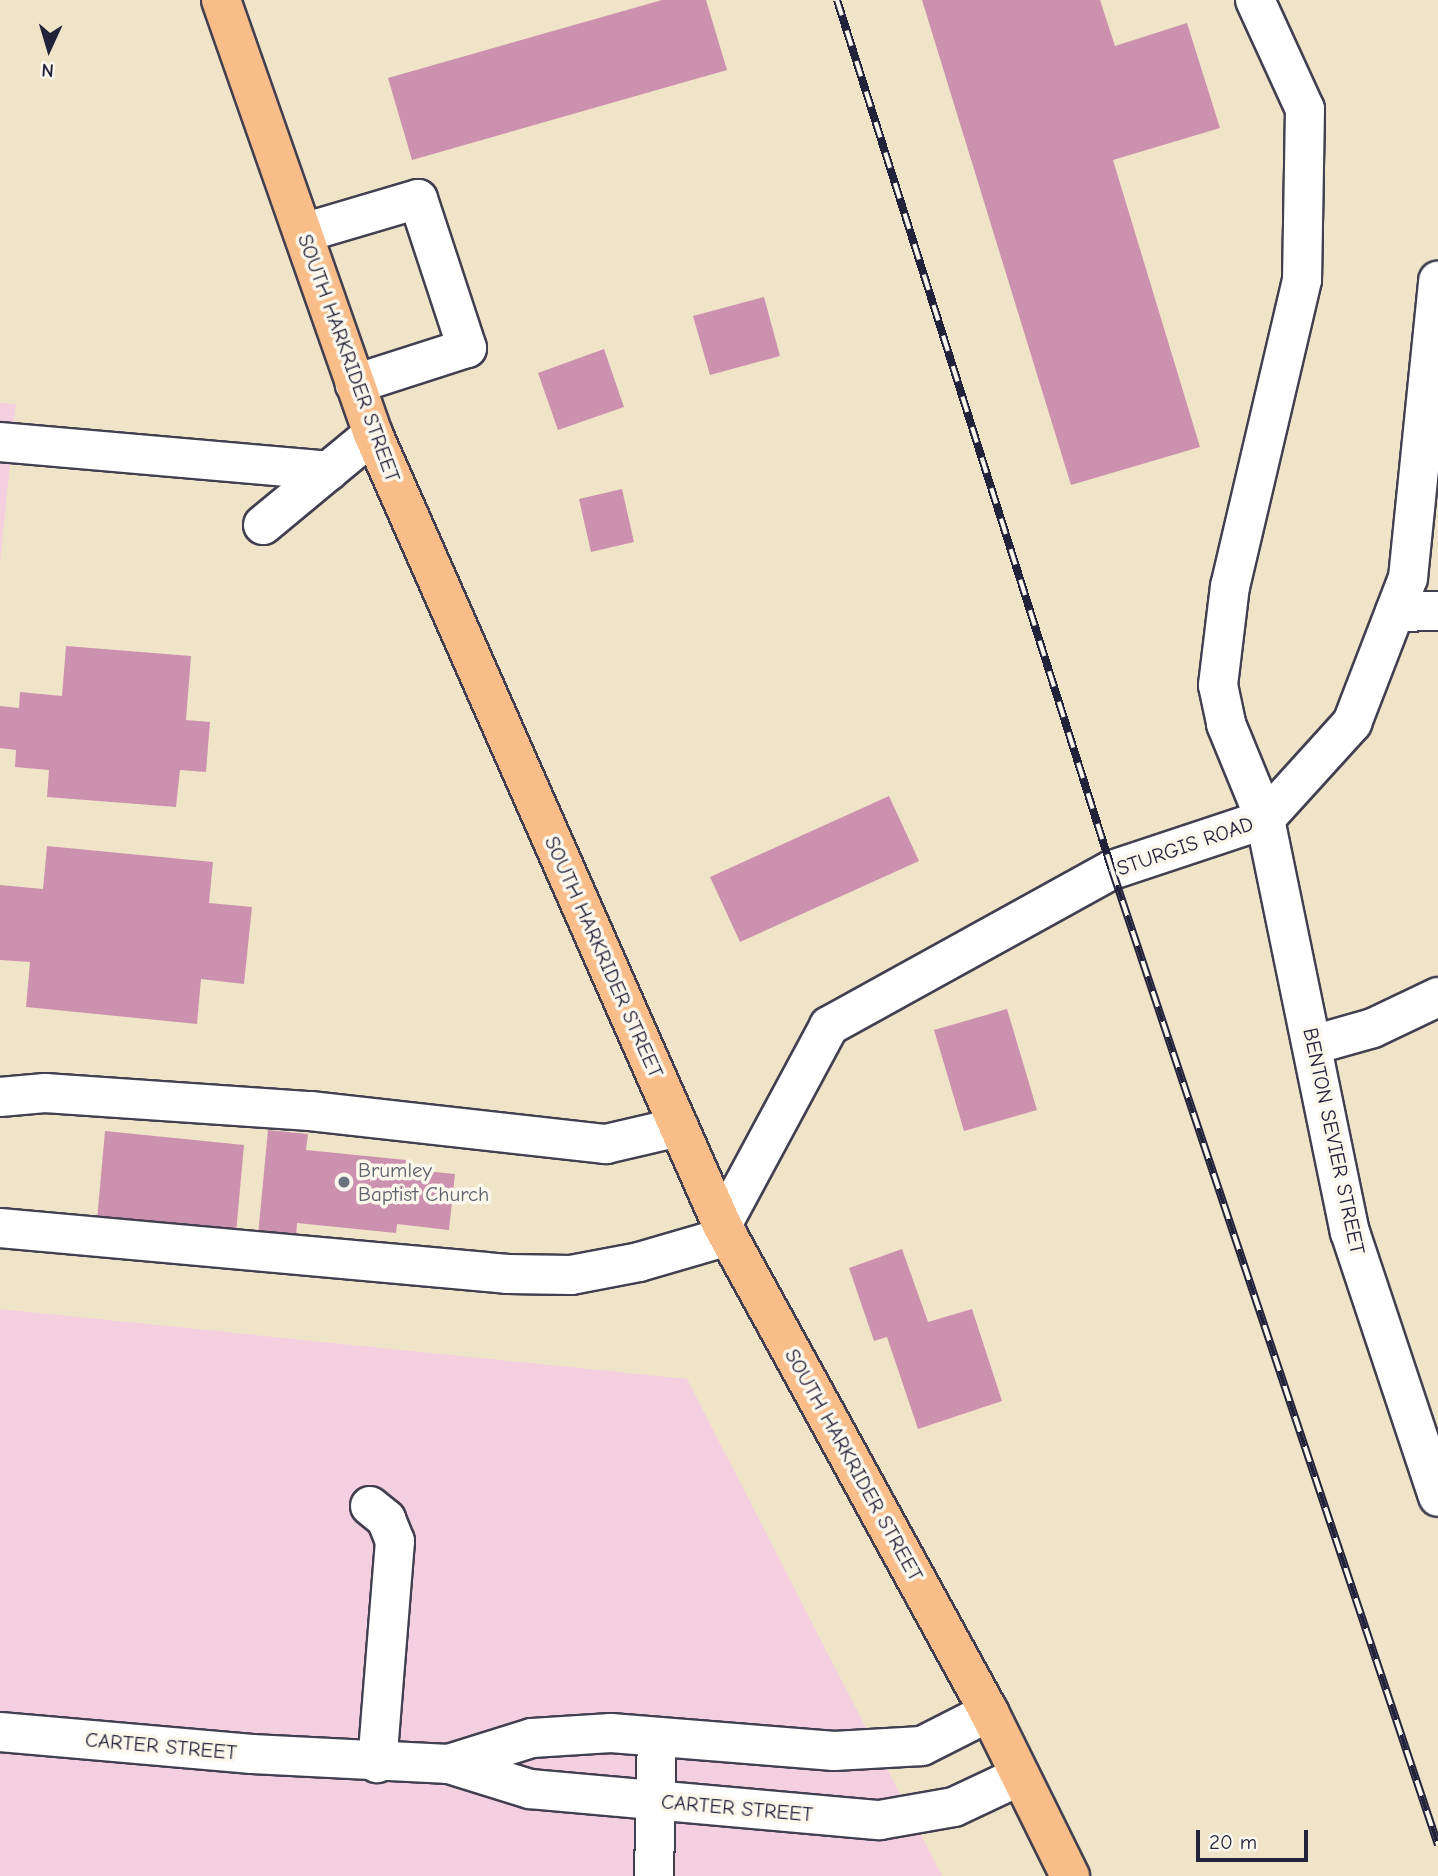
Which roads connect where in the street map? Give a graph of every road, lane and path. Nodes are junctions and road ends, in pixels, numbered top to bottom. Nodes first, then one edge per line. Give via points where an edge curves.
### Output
1 (221, 0) edge
2 (1255, 0) edge
3 (303, 233) junction
4 (1438, 281) edge
5 (355, 384) junction
6 (373, 434) junction
7 (0, 442) edge
8 (328, 471) junction
9 (263, 525) dead end
10 (1438, 611) edge
11 (1395, 612) junction
12 (1265, 818) junction
13 (1438, 997) edge
14 (1313, 1045) junction
15 (0, 1097) edge
16 (680, 1127) junction
17 (0, 1228) edge
18 (725, 1230) junction
19 (1438, 1497) edge
20 (370, 1506) dead end
21 (989, 1712) junction
22 (0, 1732) edge
23 (657, 1737) junction
24 (377, 1763) junction
25 (449, 1764) junction
26 (1020, 1776) junction
27 (654, 1801) junction
28 (654, 1876) edge
29 (1070, 1876) edge

1 - 3 main road, SOUTH HARKRIDER STREET
2 - 12 street, BENTON SEVIER STREET via 1305,109 1302,280 1230,586 1218,685 1226,724
3 - 5 main road, SOUTH HARKRIDER STREET
3 - 5 street via 418,199 467,348
4 - 11 street, STURGIS ROAD via 1408,578
5 - 6 main road, SOUTH HARKRIDER STREET
6 - 8 street
6 - 16 main road, SOUTH HARKRIDER STREET
7 - 8 street
8 - 9 street
10 - 11 street
11 - 12 street, STURGIS ROAD via 1352,723
12 - 14 street, BENTON SEVIER STREET
12 - 18 street, STURGIS ROAD via 1112,870 828,1026
13 - 14 street via 1373,1028
14 - 19 street, BENTON SEVIER STREET via 1350,1232
15 - 16 street via 45,1093 310,1111 606,1143
16 - 18 main road, SOUTH HARKRIDER STREET
17 - 18 street via 520,1275 571,1275 639,1262
18 - 21 main road, SOUTH HARKRIDER STREET
20 - 24 street via 386,1519 395,1541
21 - 23 street, CARTER STREET via 922,1746 834,1751
21 - 26 main road, SOUTH HARKRIDER STREET
22 - 24 street, CARTER STREET
23 - 25 street, CARTER STREET via 611,1733 532,1738
23 - 27 street
24 - 25 street, CARTER STREET
25 - 27 street, CARTER STREET via 530,1789
26 - 27 street, CARTER STREET via 954,1807 880,1820
26 - 29 main road, SOUTH HARKRIDER STREET
27 - 28 street

